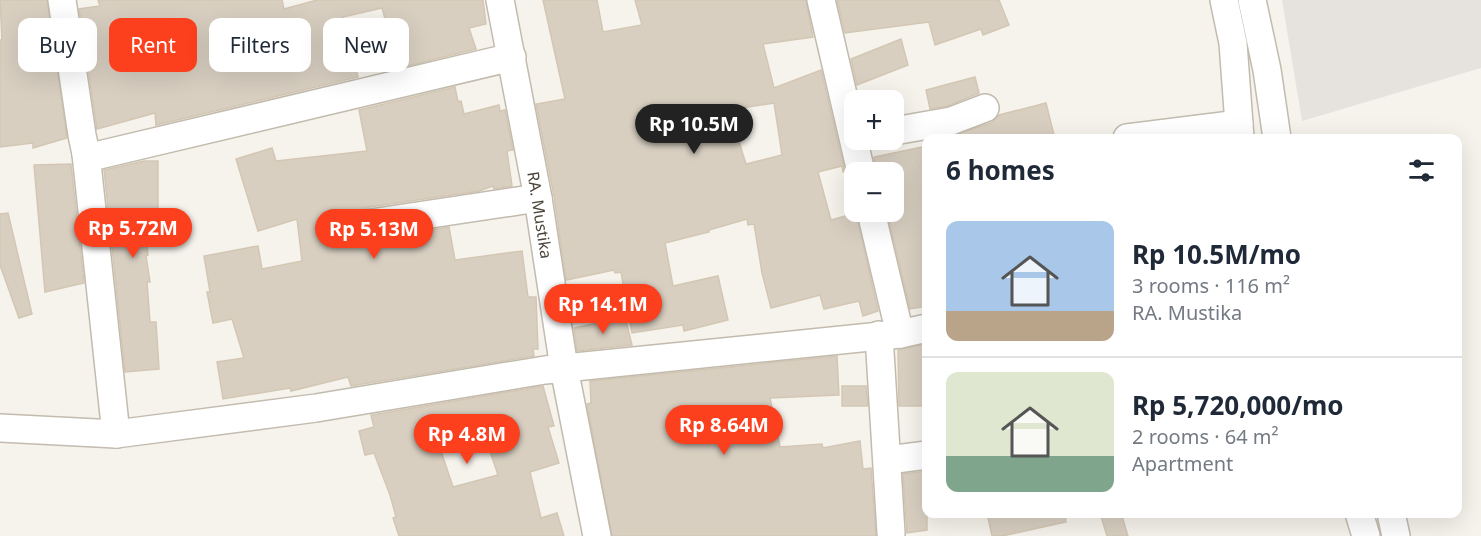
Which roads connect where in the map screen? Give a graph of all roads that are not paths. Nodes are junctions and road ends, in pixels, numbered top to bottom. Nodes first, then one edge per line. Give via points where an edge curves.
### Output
1 (62, 0) edge
2 (500, 0) edge
3 (821, 0) edge
4 (1224, 0) edge
5 (1252, 0) edge
6 (512, 57) junction
7 (844, 96) edge
8 (985, 108) dead end
9 (904, 129) edge
10 (1240, 131) edge
11 (1192, 134) edge
12 (1276, 134) edge
13 (86, 154) junction
14 (538, 198) junction
15 (873, 222) edge
16 (371, 223) dead end
17 (922, 329) edge
18 (890, 334) junction
19 (564, 368) junction
20 (0, 428) edge
21 (116, 434) junction
22 (922, 456) edge
23 (888, 460) junction
24 (1361, 518) edge
25 (1392, 518) edge
26 (891, 533) dead end
27 (597, 536) edge
28 (1366, 536) edge
29 (1396, 536) edge

1 - 13 street
2 - 6 street, RA. Mustika
3 - 7 street
4 - 10 street via 1233,43
5 - 12 street
6 - 13 street via 94,156
6 - 14 street, RA. Mustika
8 - 9 street via 951,121
10 - 11 street
13 - 21 street
14 - 16 street
14 - 19 street, RA. Mustika
15 - 18 street
17 - 18 street
18 - 19 street
18 - 23 street
19 - 21 street via 316,408
19 - 27 street, RA. Mustika
20 - 21 street
22 - 23 street
23 - 26 street
24 - 28 street
25 - 29 street

